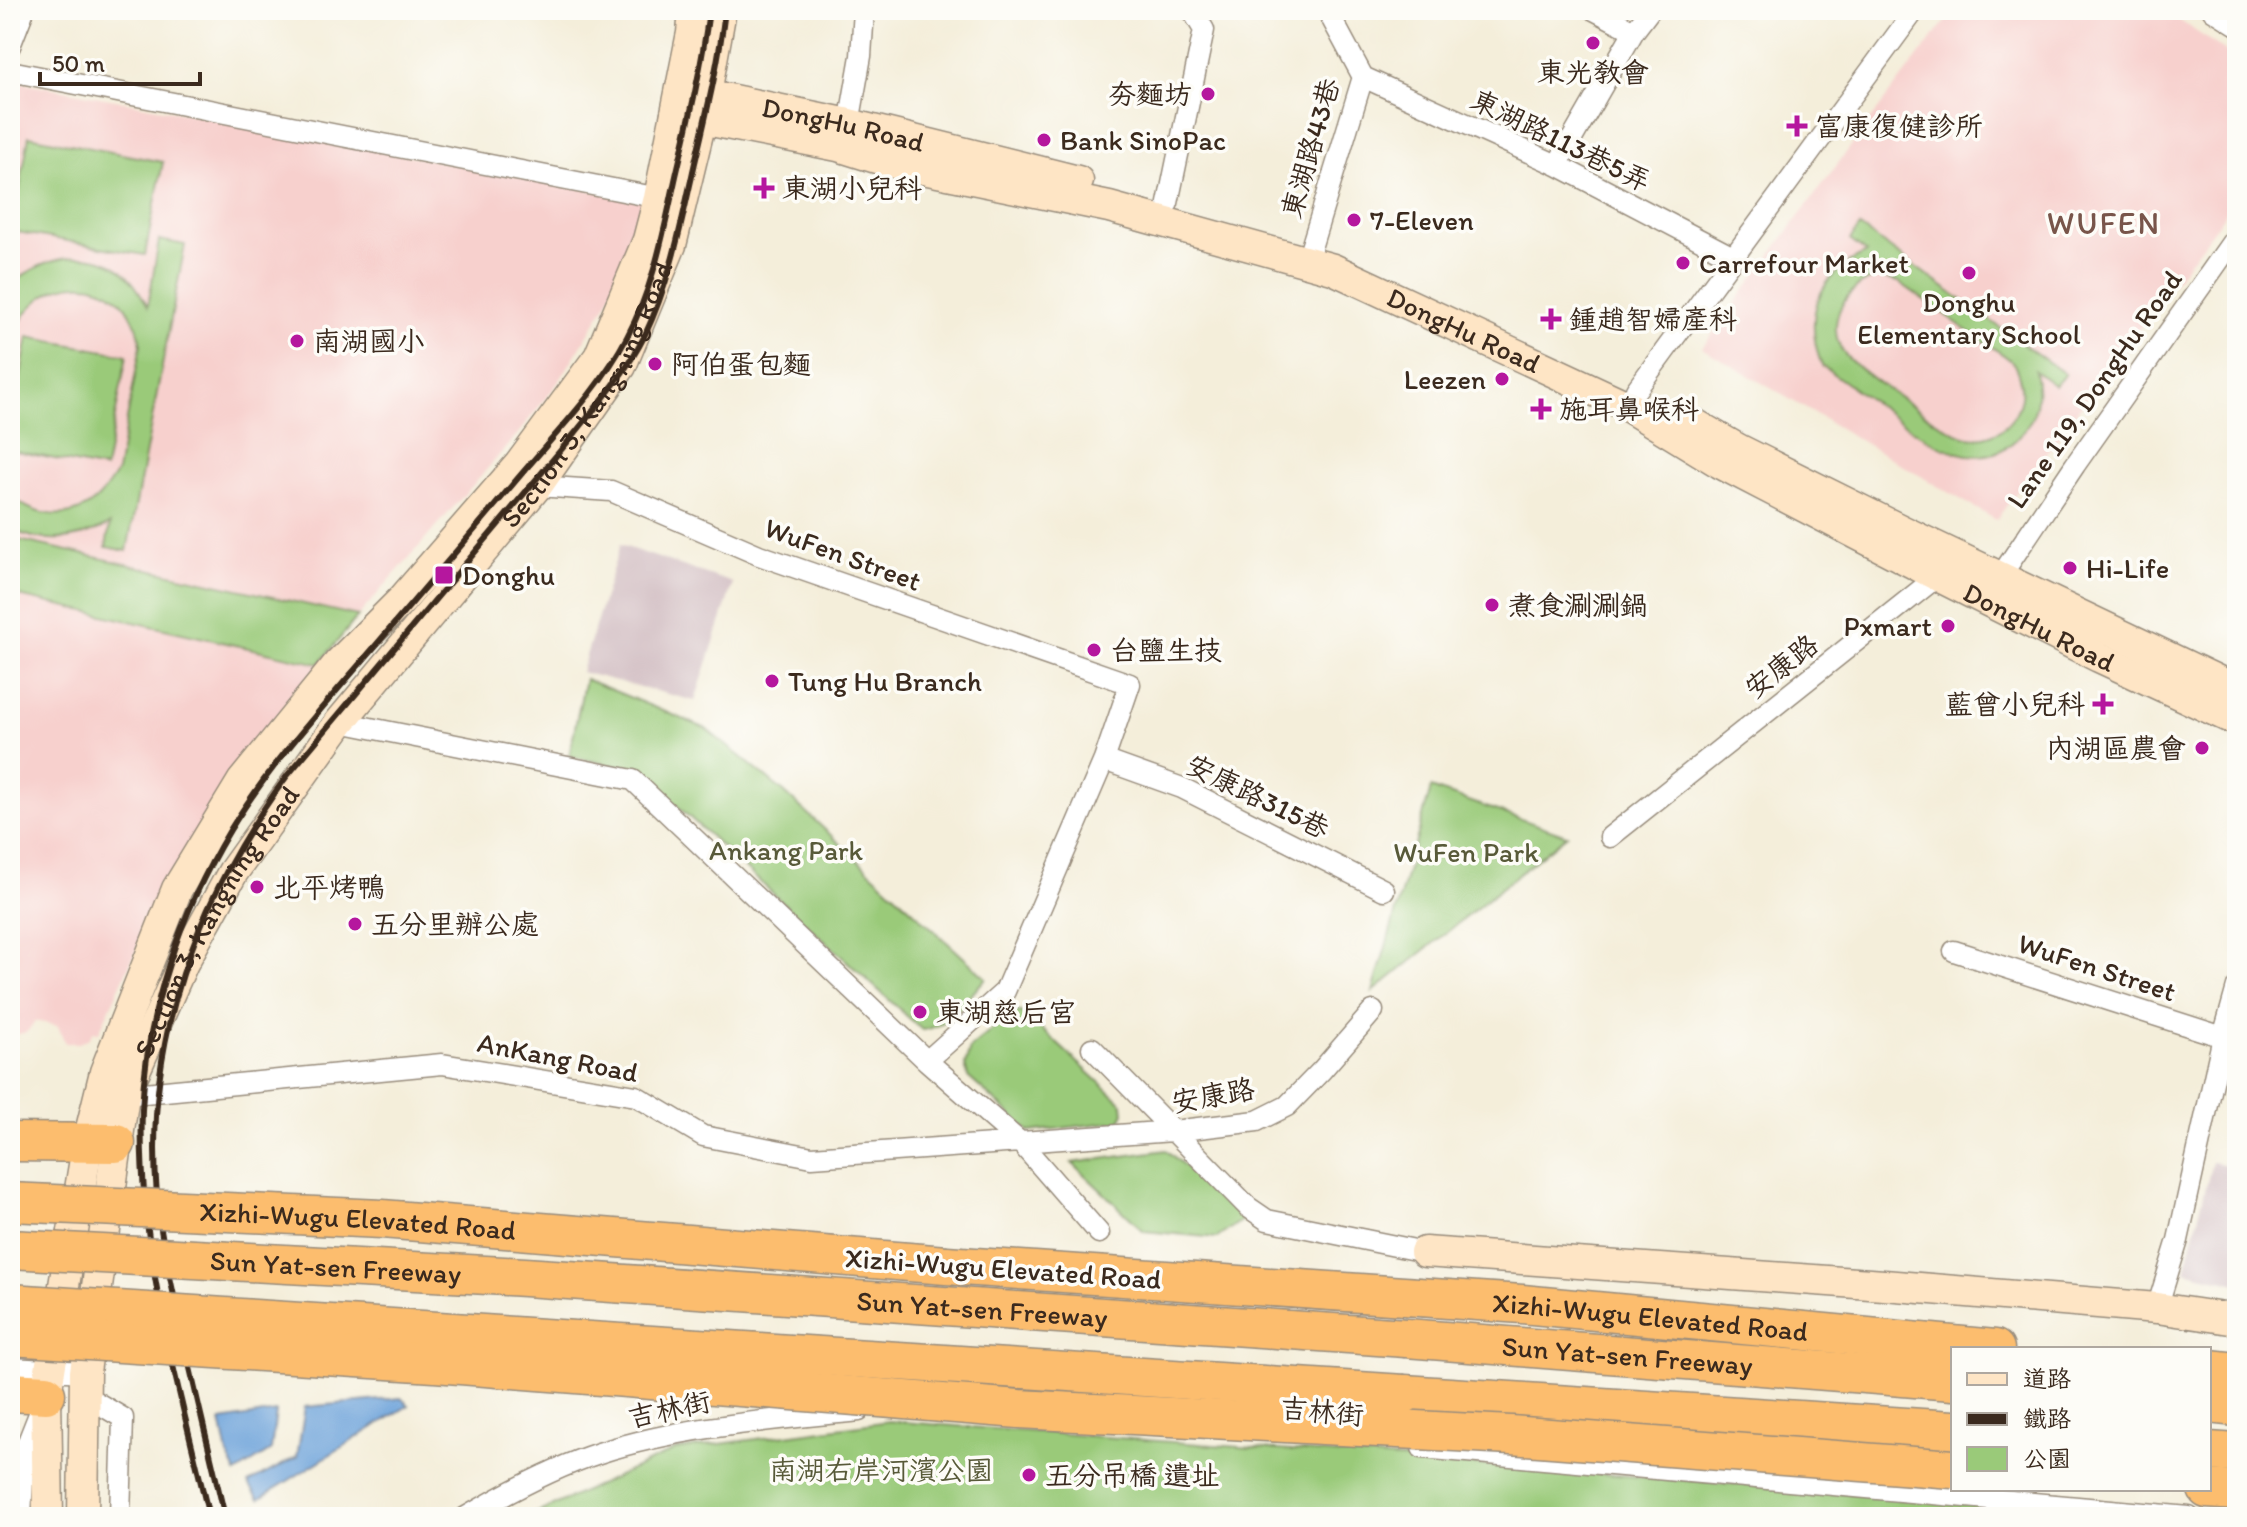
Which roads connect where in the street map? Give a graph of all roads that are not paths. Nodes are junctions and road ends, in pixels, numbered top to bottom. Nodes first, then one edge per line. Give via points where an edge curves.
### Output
1 (24, 10) edge
2 (694, 10) edge
3 (721, 10) edge
4 (864, 10) edge
5 (1192, 10) edge
6 (1327, 10) edge
7 (1594, 10) edge
8 (1650, 10) edge
9 (1915, 10) edge
10 (2216, 11) edge
11 (2237, 25) edge
12 (1634, 31) junction
13 (10, 46) edge
14 (10, 71) edge
15 (1361, 80) junction
16 (690, 104) junction
17 (849, 124) junction
18 (1557, 165) junction
19 (659, 198) junction
20 (1168, 203) junction
21 (2237, 235) edge
22 (1310, 252) junction
23 (1733, 257) junction
24 (1636, 390) junction
25 (537, 486) junction
26 (1938, 576) junction
27 (2000, 577) junction
28 (2237, 690) edge
29 (2237, 721) edge
30 (340, 722) junction
31 (1104, 760) junction
32 (1610, 837) dead end
33 (1384, 890) dead end
34 (1954, 951) dead end
35 (2237, 987) edge
36 (1373, 1011) dead end
37 (2223, 1037) junction
38 (1092, 1048) dead end
39 (927, 1061) junction
40 (114, 1083) junction
41 (1173, 1131) junction
42 (10, 1142) edge
43 (102, 1142) junction
44 (1020, 1142) junction
45 (10, 1202) edge
46 (1099, 1233) dead end
47 (10, 1249) edge
48 (1425, 1252) joint
49 (10, 1303) edge
50 (2157, 1308) junction
51 (2237, 1320) edge
52 (10, 1336) edge
53 (1974, 1347) edge
54 (10, 1368) edge
55 (2211, 1369) edge
56 (2237, 1372) edge
57 (1951, 1381) edge
58 (84, 1383) junction
59 (35, 1385) edge
60 (2211, 1404) edge
61 (2237, 1407) edge
62 (1951, 1430) edge
63 (2211, 1451) edge
64 (2237, 1453) edge
65 (1951, 1469) edge
66 (2211, 1489) edge
67 (2237, 1491) edge
68 (21, 1517) edge
69 (48, 1517) edge
70 (83, 1517) edge
71 (120, 1517) edge
72 (466, 1517) edge
73 (2189, 1517) edge

1 - 13 street
2 - 16 street, Section 3, Kangning Road
3 - 16 street, Section 3, Kangning Road
4 - 17 street
5 - 20 street via 1204,30
6 - 15 street, 東湖路43巷
7 - 12 street
8 - 12 street
9 - 23 street
10 - 11 street
12 - 18 street
14 - 19 street
15 - 18 street, 東湖路113巷5弄
15 - 22 street, 東湖路43巷
16 - 17 street, DongHu Road
16 - 19 street, Section 3, Kangning Road
16 - 22 street, DongHu Road via 889,162
16 - 25 street, Section 3, Kangning Road via 671,245 621,366
17 - 20 street, DongHu Road
18 - 23 street, 東湖路113巷5弄
19 - 40 street, Section 3, Kangning Road via 648,240 599,357 520,464 402,600 339,663 242,782 177,889 123,1027
20 - 22 street, DongHu Road
21 - 27 street, Lane 119, DongHu Road
22 - 24 street, DongHu Road via 1343,253
22 - 26 street, DongHu Road via 1333,269 1625,405 1720,463
23 - 24 street
24 - 27 street, DongHu Road via 1738,449
25 - 30 street, Section 3, Kangning Road
25 - 31 street, WuFen Street via 611,491 759,555 1130,684
26 - 27 street
26 - 29 street, DongHu Road
26 - 32 street, 安康路
27 - 28 street, DongHu Road
30 - 39 street via 633,780
30 - 40 street, Section 3, Kangning Road via 233,872
31 - 33 street, 安康路315巷 via 1182,788
31 - 39 street via 1005,991
34 - 37 street, WuFen Street
35 - 37 street
36 - 41 street, 安康路 via 1287,1106 1257,1121
37 - 50 street via 2178,1240
38 - 41 street
39 - 44 street
40 - 43 street
40 - 44 street, AnKang Road via 442,1064 636,1096 703,1136 812,1157
41 - 44 street, 安康路
41 - 48 street via 1267,1220
42 - 43 highway
43 - 58 street
43 - 59 street
44 - 46 street
45 - 53 highway, Xizhi-Wugu Elevated Road, bridge via 382,1219 1522,1304
47 - 57 highway, Sun Yat-sen Freeway, bridge via 556,1279
48 - 50 street
49 - 62 highway, Sun Yat-sen Freeway, bridge
50 - 51 street
52 - 65 highway, bridge
54 - 59 street
55 - 56 highway
58 - 59 street
58 - 70 street
58 - 71 street via 123,1418
59 - 68 street
59 - 69 street
60 - 61 highway
63 - 64 highway
66 - 67 highway
72 - 73 street, 吉林街 via 508,1492 626,1446 709,1427 871,1410 1254,1433

